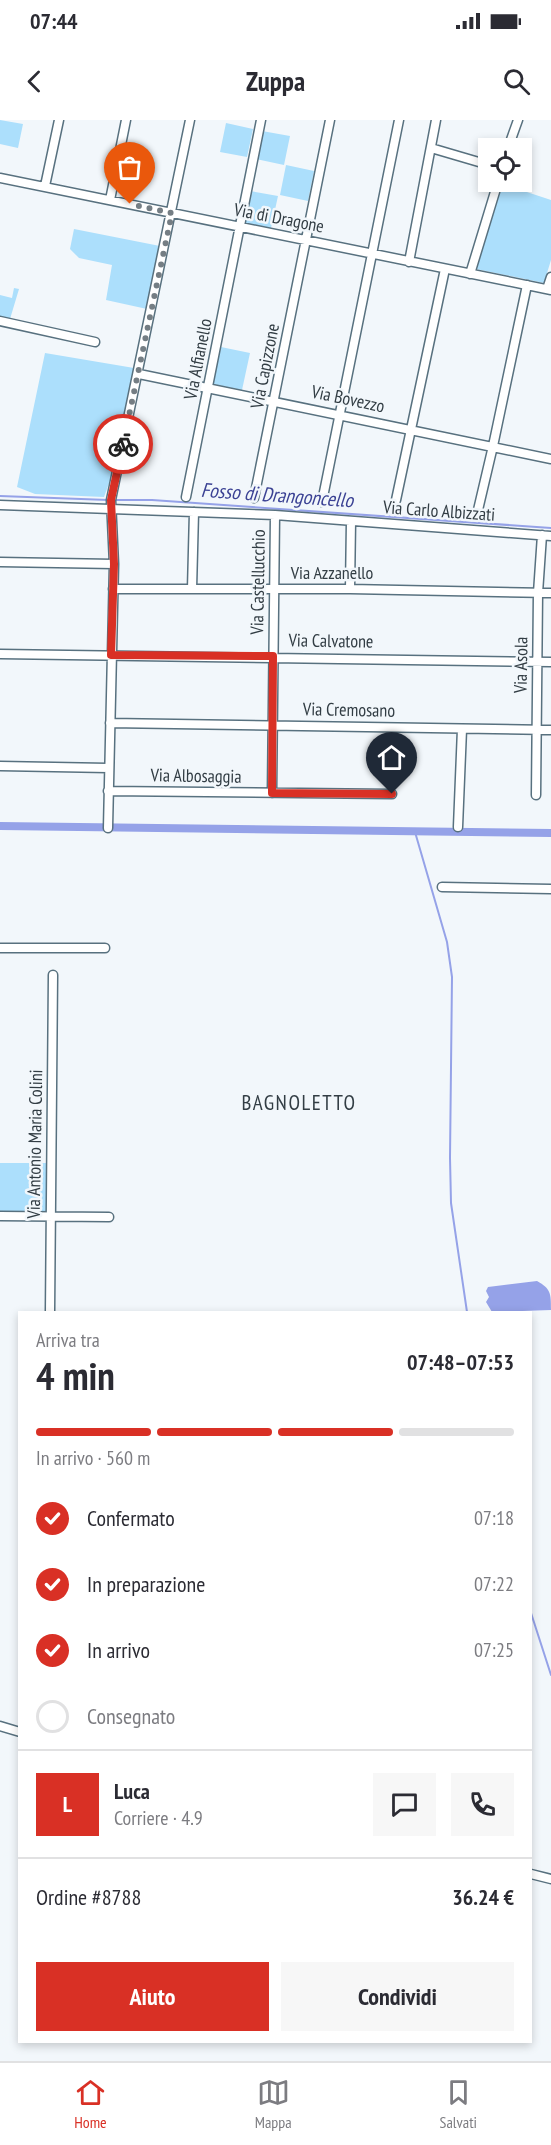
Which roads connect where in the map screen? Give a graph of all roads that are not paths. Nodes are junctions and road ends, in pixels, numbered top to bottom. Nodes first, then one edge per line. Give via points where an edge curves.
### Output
1 (59, 120) edge
2 (126, 120) edge
3 (190, 120) edge
4 (261, 120) edge
5 (330, 120) edge
6 (399, 120) edge
7 (436, 120) edge
8 (518, 120) edge
9 (512, 138) edge
10 (431, 148) junction
11 (478, 162) edge
12 (0, 178) edge
13 (45, 186) junction
14 (495, 192) edge
15 (110, 200) junction
16 (172, 213) junction
17 (241, 228) junction
18 (307, 241) junction
19 (372, 253) junction
20 (409, 262) junction
21 (445, 269) junction
22 (470, 274) junction
23 (551, 277) edge
24 (527, 285) junction
25 (549, 289) edge
26 (0, 321) edge
27 (95, 342) dead end
28 (139, 374) junction
29 (209, 388) junction
30 (275, 401) junction
31 (339, 414) junction
32 (411, 429) junction
33 (493, 446) junction
34 (551, 459) edge
35 (186, 497) dead end
36 (254, 498) dead end
37 (396, 500) dead end
38 (322, 502) dead end
39 (0, 505) edge
40 (112, 508) junction
41 (478, 510) dead end
42 (194, 512) junction
43 (275, 515) junction
44 (351, 521) junction
45 (546, 535) edge
46 (0, 562) edge
47 (114, 564) junction
48 (113, 588) junction
49 (192, 589) junction
50 (350, 589) junction
51 (275, 590) junction
52 (538, 593) junction
53 (551, 593) edge
54 (0, 654) edge
55 (111, 655) junction
56 (273, 656) junction
57 (537, 661) junction
58 (551, 662) edge
59 (110, 723) junction
60 (272, 725) junction
61 (462, 729) junction
62 (536, 729) junction
63 (551, 730) edge
64 (0, 766) edge
65 (108, 768) junction
66 (108, 791) junction
67 (272, 793) junction
68 (392, 794) dead end
69 (536, 795) dead end
70 (458, 827) dead end
71 (108, 828) dead end
72 (442, 887) dead end
73 (551, 889) edge
74 (0, 948) edge
75 (105, 948) dead end
76 (53, 975) dead end
77 (0, 1216) edge
78 (51, 1216) junction
79 (109, 1217) dead end
80 (50, 1311) edge
81 (0, 1726) edge
82 (18, 1730) edge
83 (532, 1874) edge
84 (551, 1879) edge

1 - 13 street
2 - 15 street
3 - 16 street
4 - 17 street, Via Alfianello
5 - 18 street, Via Capizzone
6 - 19 street
7 - 10 street
8 - 9 street
10 - 11 street
10 - 20 street
12 - 13 street, Via di Dragone
13 - 15 street, Via di Dragone
14 - 22 street
15 - 16 street, Via di Dragone
16 - 17 street, Via di Dragone
16 - 28 street
17 - 18 street, Via di Dragone
17 - 29 street, Via Alfianello
18 - 19 street, Via di Dragone
18 - 30 street, Via Capizzone
19 - 20 street, Via di Dragone
19 - 31 street
20 - 21 street, Via di Dragone
21 - 22 street, Via di Dragone
21 - 32 street
22 - 24 street, Via di Dragone
23 - 25 street
24 - 25 street, Via di Dragone
24 - 33 street
26 - 27 street
28 - 29 street, Via Bovezzo
28 - 40 street via 112,491
29 - 30 street, Via Bovezzo
29 - 35 street, Via Alfianello
30 - 31 street, Via Bovezzo
30 - 36 street, Via Capizzone
31 - 32 street, Via Bovezzo
31 - 38 street
32 - 33 street, Via Bovezzo
32 - 37 street
33 - 34 street, Via Bovezzo
33 - 41 street
39 - 40 street, Via Carlo Albizzati
40 - 42 street, Via Carlo Albizzati
40 - 47 street
42 - 43 street, Via Carlo Albizzati
42 - 49 street
43 - 44 street, Via Carlo Albizzati
43 - 51 street, Via Castellucchio
44 - 45 street, Via Carlo Albizzati
44 - 50 street
45 - 52 street, Via Asola
46 - 47 street
47 - 48 street
48 - 49 street, Via Azzanello
48 - 55 street
49 - 51 street, Via Azzanello
50 - 51 street, Via Azzanello
50 - 52 street, Via Azzanello
51 - 56 street, Via Castellucchio
52 - 53 street, Via Azzanello
52 - 57 street, Via Asola
54 - 55 street, Via Calvatone
55 - 56 street, Via Calvatone
55 - 59 street
56 - 57 street, Via Calvatone
56 - 60 street, Via Castellucchio
57 - 58 street, Via Calvatone
57 - 62 street, Via Asola
59 - 60 street, Via Cremosano
59 - 65 street
60 - 61 street, Via Cremosano
60 - 67 street, Via Castellucchio
61 - 62 street, Via Cremosano
61 - 70 street
62 - 63 street, Via Cremosano
62 - 69 street, Via Asola
64 - 65 street
65 - 66 street
66 - 67 street, Via Albosaggia
66 - 71 street
67 - 68 street, Via Albosaggia
72 - 73 street
74 - 75 street
76 - 78 street, Via Antonio Maria Colini
77 - 78 street
78 - 79 street
78 - 80 street, Via Antonio Maria Colini
81 - 82 street
83 - 84 street

